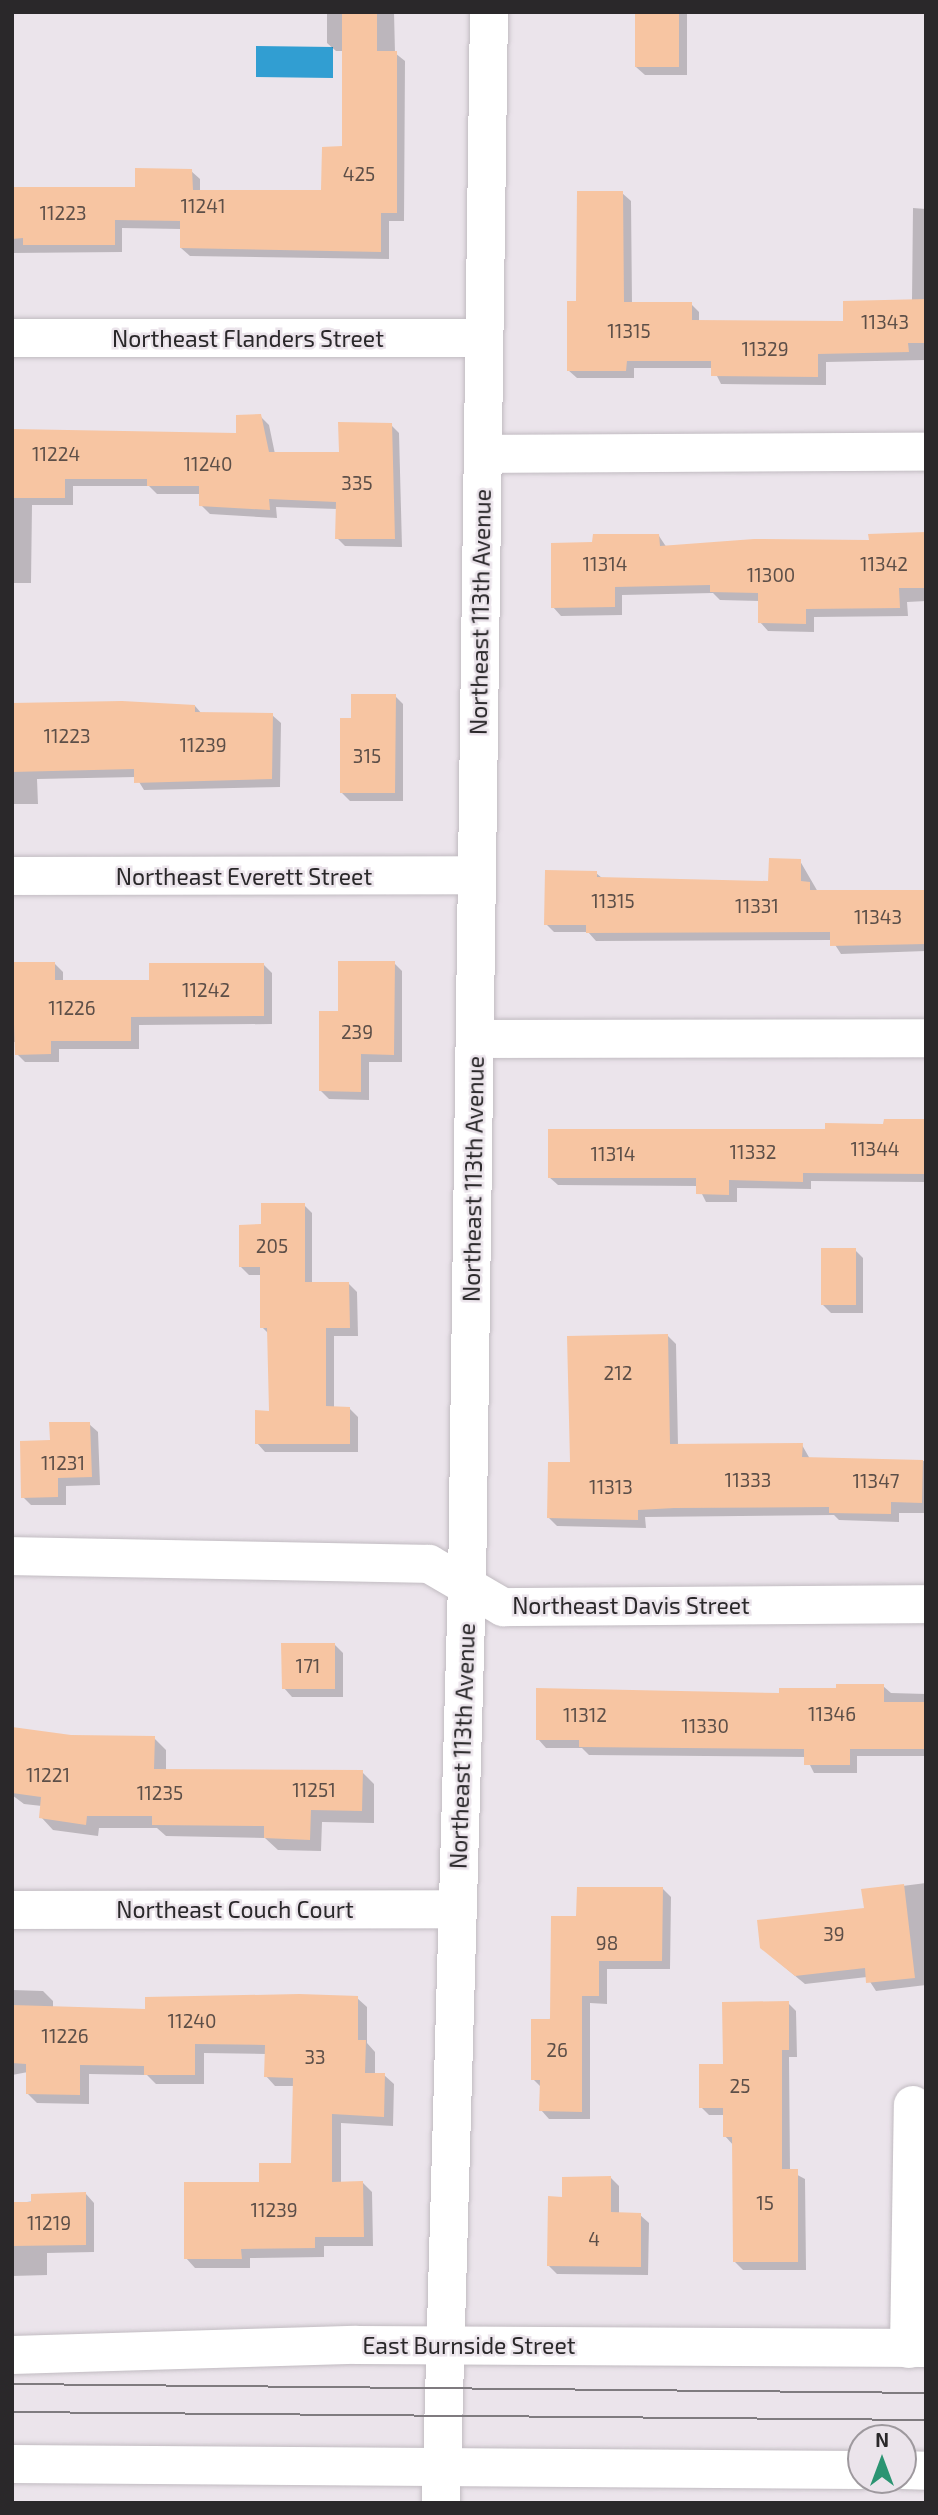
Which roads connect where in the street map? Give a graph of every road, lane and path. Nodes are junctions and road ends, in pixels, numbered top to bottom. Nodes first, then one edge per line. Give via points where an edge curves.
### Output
1 (489, 12) edge
2 (12, 338) edge
3 (484, 338) junction
4 (926, 452) edge
5 (483, 454) junction
6 (477, 875) junction
7 (12, 876) edge
8 (926, 1038) edge
9 (475, 1039) junction
10 (12, 1556) edge
11 (467, 1585) junction
12 (926, 1604) edge
13 (12, 1909) edge
14 (458, 1909) junction
15 (913, 2105) dead end
16 (445, 2345) junction
17 (917, 2348) edge
18 (12, 2355) edge
19 (12, 2464) edge
20 (847, 2470) edge
21 (442, 2484) edge

1 - 3 street, Northeast 113th Avenue
2 - 3 street, Northeast Flanders Street
3 - 5 street, Northeast 113th Avenue
4 - 5 street
5 - 6 street, Northeast 113th Avenue
6 - 7 street, Northeast Everett Street
6 - 9 street, Northeast 113th Avenue
8 - 9 street
9 - 11 street, Northeast 113th Avenue
10 - 11 street, Northeast Davis Street via 429,1564
11 - 12 street, Northeast Davis Street via 503,1606
11 - 14 street, Northeast 113th Avenue
13 - 14 street, Northeast Couch Court
14 - 16 street, Northeast 113th Avenue
15 - 17 street
16 - 17 street, East Burnside Street
16 - 18 street, East Burnside Street
16 - 21 street, Northeast 113th Avenue
19 - 21 street
20 - 21 street

